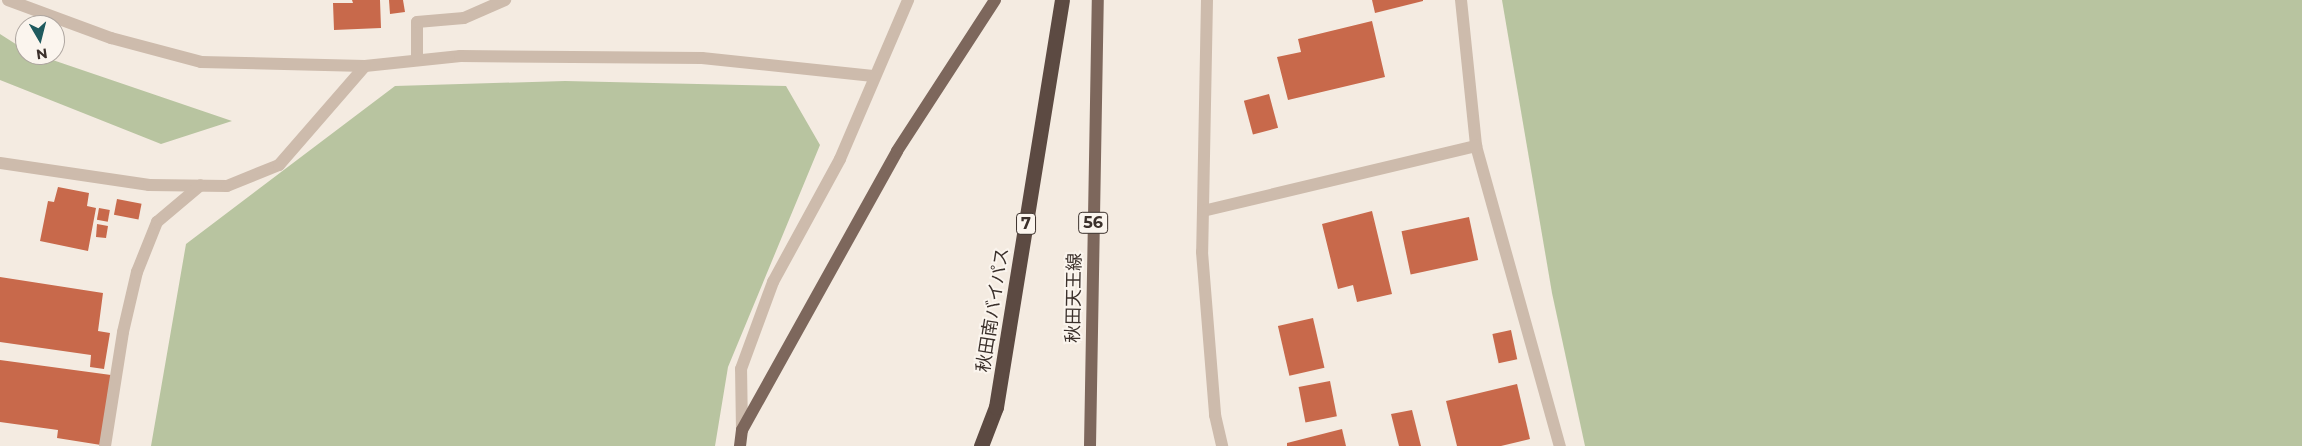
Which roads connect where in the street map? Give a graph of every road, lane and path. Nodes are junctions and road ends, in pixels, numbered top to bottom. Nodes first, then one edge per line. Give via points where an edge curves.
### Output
1 (8, 0) edge
2 (505, 0) edge
3 (908, 0) edge
4 (995, 0) edge
5 (1062, 0) edge
6 (1098, 0) edge
7 (1207, 0) edge
8 (1461, 0) edge
9 (417, 60) junction
10 (365, 66) junction
11 (873, 76) junction
12 (1476, 146) junction
13 (0, 162) edge
14 (201, 185) junction
15 (1203, 211) junction
16 (742, 430) junction
17 (1556, 445) edge
18 (105, 446) edge
19 (740, 446) edge
20 (981, 446) edge
21 (1090, 446) edge
22 (1222, 446) edge

1 - 10 street via 111,38 201,62
2 - 9 street via 464,18 417,22
3 - 11 street
4 - 16 main road via 897,151
5 - 20 highway, 秋田南バイパス / 7 via 996,407
6 - 21 main road, 秋田天王線 / 56
7 - 15 street
8 - 12 street
9 - 10 street
9 - 11 street via 460,56 580,60 702,58
10 - 14 street via 279,165 227,186
11 - 16 street via 840,159 773,282 741,369
12 - 15 street
12 - 17 street
13 - 14 street via 149,185
14 - 18 street via 157,222 137,272 123,332
15 - 22 street via 1202,252 1213,396
16 - 19 main road

